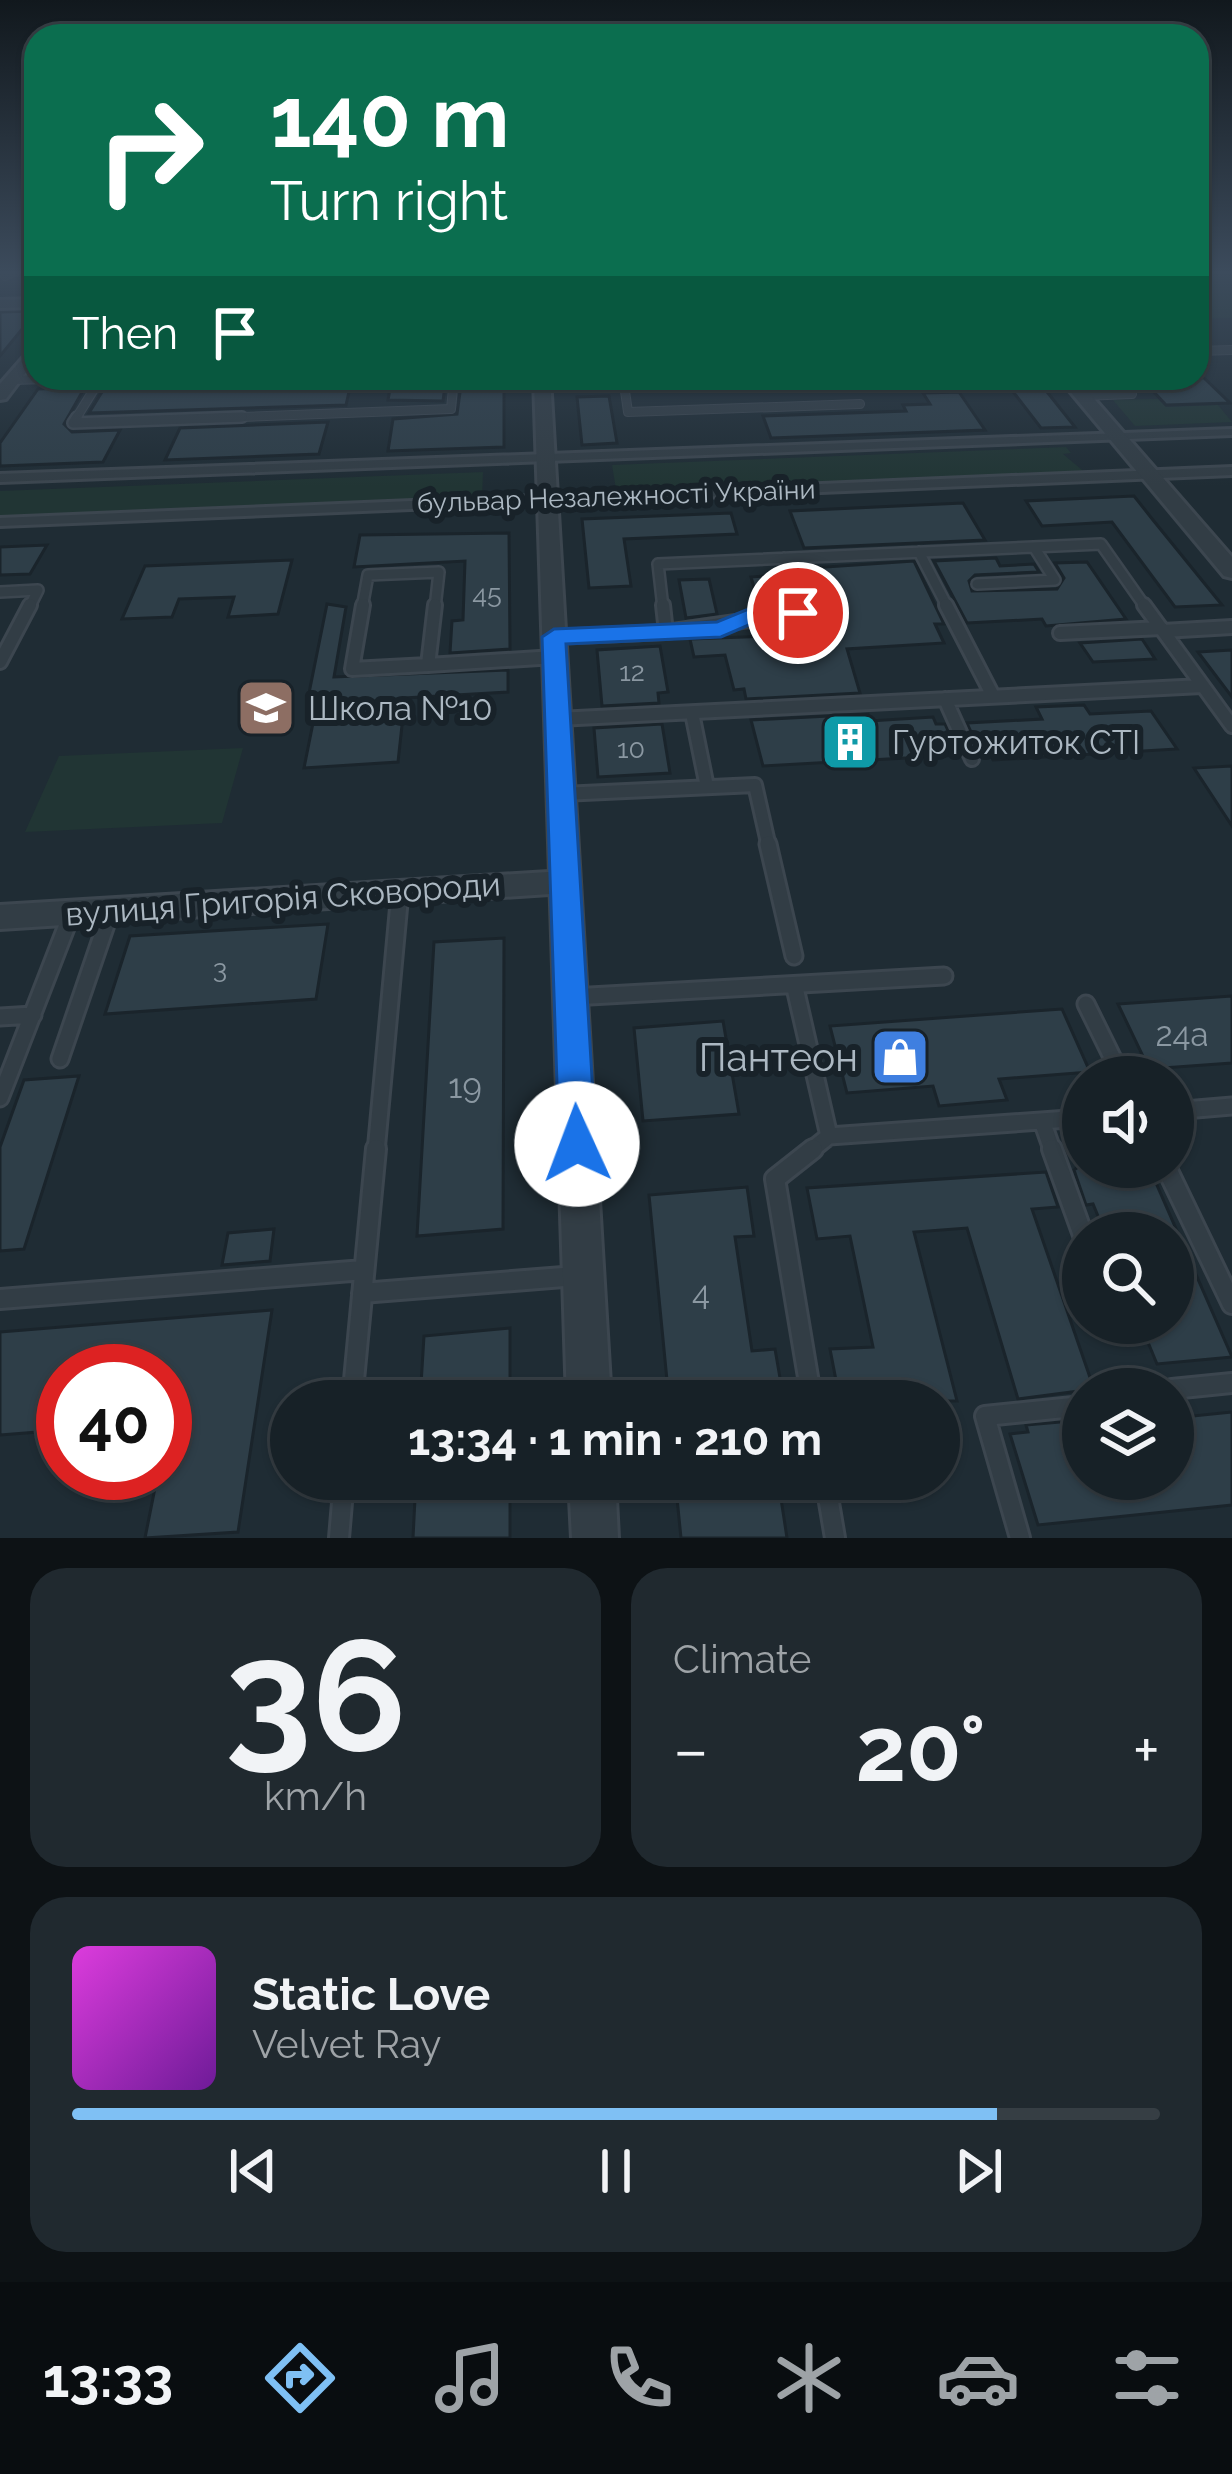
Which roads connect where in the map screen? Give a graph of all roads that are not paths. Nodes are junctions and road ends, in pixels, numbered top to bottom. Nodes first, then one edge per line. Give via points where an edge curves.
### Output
1 (94, 390) edge
2 (453, 390) edge
3 (542, 390) edge
4 (625, 390) edge
5 (1077, 390) edge
6 (1132, 394) dead end
7 (1082, 396) junction
8 (860, 404) dead end
9 (1232, 432) edge
10 (1116, 436) junction
11 (546, 457) junction
12 (1232, 471) edge
13 (1149, 474) junction
14 (0, 478) edge
15 (548, 499) junction
16 (0, 522) edge
17 (1034, 547) junction
18 (919, 552) junction
19 (784, 558) junction
20 (1232, 571) edge
21 (977, 584) dead end
22 (0, 592) edge
23 (793, 593) junction
24 (813, 593) dead end
25 (1232, 627) edge
26 (1162, 629) junction
27 (666, 632) junction
28 (1060, 633) dead end
29 (554, 647) junction
30 (0, 662) edge
31 (428, 665) junction
32 (1202, 686) junction
33 (993, 696) junction
34 (945, 699) junction
35 (692, 713) junction
36 (558, 719) junction
37 (1232, 725) edge
38 (973, 760) dead end
39 (706, 788) junction
40 (561, 794) junction
41 (565, 882) junction
42 (400, 892) junction
43 (111, 910) junction
44 (72, 912) junction
45 (0, 917) edge
46 (794, 956) dead end
47 (944, 976) dead end
48 (795, 988) junction
49 (571, 997) junction
50 (1086, 1004) dead end
51 (32, 1015) junction
52 (0, 1017) edge
53 (1112, 1056) edge
54 (60, 1059) dead end
55 (0, 1098) edge
56 (1232, 1106) edge
57 (1194, 1109) edge
58 (1062, 1120) edge
59 (1042, 1121) junction
60 (829, 1136) junction
61 (1176, 1188) edge
62 (1075, 1212) edge
63 (364, 1270) junction
64 (583, 1275) junction
65 (362, 1293) junction
66 (0, 1299) edge
67 (1232, 1304) edge
68 (354, 1380) edge
69 (588, 1380) edge
70 (808, 1380) edge
71 (1232, 1383) edge
72 (1194, 1387) edge
73 (1062, 1408) edge
74 (342, 1500) edge
75 (593, 1500) edge
76 (829, 1500) edge
77 (339, 1538) edge
78 (595, 1538) edge
79 (835, 1538) edge
80 (1020, 1538) edge

1 - 2 lane via 73,423 452,409
3 - 11 street
4 - 8 lane via 628,412
5 - 7 street
6 - 7 lane
7 - 10 street
9 - 10 street, бульвар Незалежності України
10 - 11 street, бульвар Незалежності України
10 - 13 street
11 - 14 street, бульвар Незалежності України
11 - 15 street
12 - 13 street, бульвар Незалежності України
13 - 15 street, бульвар Незалежності України
13 - 20 street
15 - 16 street, бульвар Незалежності України
15 - 29 street
17 - 18 lane
17 - 21 lane via 1055,580
17 - 26 lane via 1101,544
18 - 19 lane
18 - 33 lane
19 - 23 lane
19 - 27 lane via 658,564
22 - 30 lane via 38,590
23 - 24 lane
23 - 27 lane via 798,613
25 - 26 lane
26 - 28 lane
26 - 32 lane
27 - 29 lane
29 - 31 lane
29 - 36 street
31 - 31 lane via 439,572 368,575 352,669
32 - 33 lane
32 - 37 lane
33 - 34 lane
34 - 35 lane
34 - 38 lane
35 - 36 lane
35 - 39 lane
36 - 40 street
39 - 40 lane
39 - 46 lane via 755,785
40 - 41 street
41 - 42 street, вулиця Григорія Сковороди
41 - 49 street
42 - 43 street, вулиця Григорія Сковороди
42 - 63 lane
43 - 44 street, вулиця Григорія Сковороди
43 - 54 lane
44 - 45 street, вулиця Григорія Сковороди
44 - 51 lane
47 - 48 lane
48 - 49 lane
48 - 60 lane
49 - 64 street
50 - 53 lane
51 - 52 lane
51 - 55 lane
56 - 57 lane
58 - 59 lane
59 - 60 lane
59 - 62 lane
60 - 70 lane via 775,1179
61 - 67 lane
63 - 65 lane
63 - 66 lane
64 - 65 lane
64 - 69 street
65 - 68 lane
71 - 72 lane
73 - 80 lane via 985,1416
74 - 77 lane
75 - 78 street
76 - 79 lane

